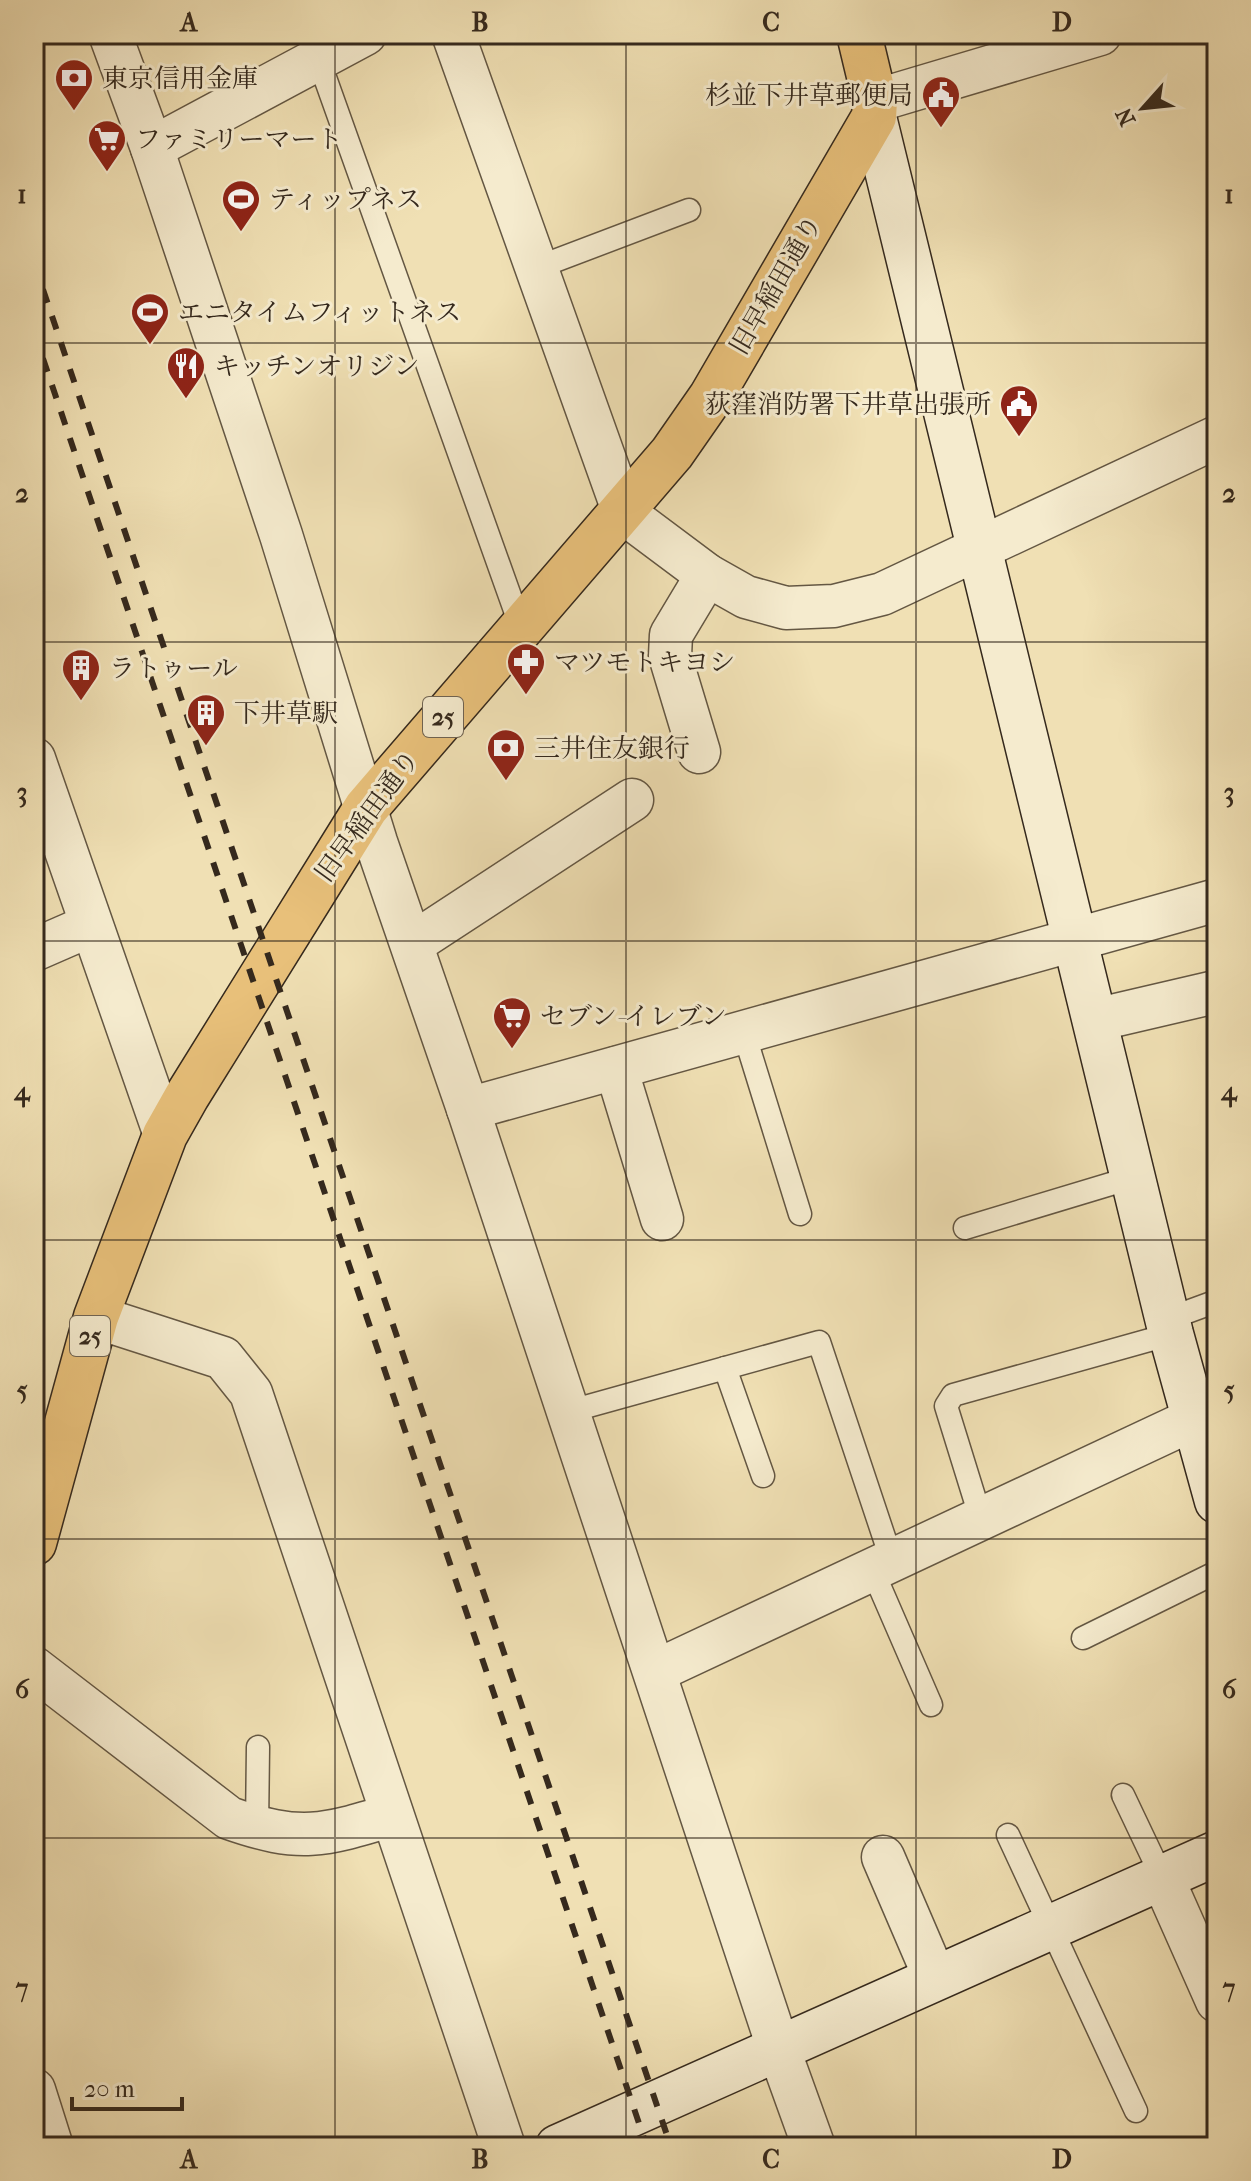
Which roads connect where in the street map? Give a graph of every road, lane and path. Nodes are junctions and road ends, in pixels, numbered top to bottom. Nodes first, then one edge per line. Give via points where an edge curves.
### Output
1 (110, 34) edge
2 (365, 34) edge
3 (453, 34) edge
4 (859, 34) edge
5 (1100, 34) edge
6 (318, 58) junction
7 (874, 109) junction
8 (152, 148) junction
9 (689, 210) dead end
10 (536, 268) junction
11 (1217, 437) edge
12 (624, 513) junction
13 (981, 548) junction
14 (707, 575) junction
15 (521, 627) junction
16 (699, 752) dead end
17 (34, 759) edge
18 (632, 800) dead end
19 (366, 808) junction
20 (1217, 900) edge
21 (89, 926) junction
22 (1076, 941) junction
23 (412, 944) junction
24 (34, 950) edge
25 (1211, 993) dead end
26 (1095, 1020) junction
27 (744, 1033) junction
28 (616, 1068) junction
29 (468, 1109) junction
30 (165, 1135) junction
31 (1134, 1177) junction
32 (800, 1214) dead end
33 (662, 1219) dead end
34 (965, 1228) dead end
35 (1217, 1301) edge
36 (96, 1317) junction
37 (1169, 1326) junction
38 (725, 1368) junction
39 (567, 1412) junction
40 (1206, 1417) edge
41 (763, 1476) dead end
42 (1217, 1501) edge
43 (981, 1519) junction
44 (34, 1543) edge
45 (882, 1565) junction
46 (1217, 1572) edge
47 (1083, 1638) dead end
48 (34, 1668) edge
49 (656, 1671) junction
50 (931, 1705) dead end
51 (258, 1747) dead end
52 (1123, 1795) dead end
53 (392, 1815) junction
54 (257, 1828) junction
55 (1008, 1835) dead end
56 (1217, 1853) edge
57 (883, 1857) dead end
58 (1162, 1877) junction
59 (1050, 1927) junction
60 (935, 1978) junction
61 (1217, 2001) edge
62 (778, 2047) junction
63 (34, 2090) edge
64 (1136, 2111) dead end
65 (52, 2147) edge
66 (504, 2147) edge
67 (558, 2147) edge
68 (814, 2147) edge

1 - 8 street
2 - 6 street
3 - 10 street
4 - 7 main road
5 - 7 street
6 - 8 street
6 - 15 lane
7 - 12 main road, 旧早稲田通り / 25 via 711,397
7 - 13 street
8 - 19 street
9 - 10 lane
10 - 12 street
11 - 13 street
12 - 14 street
12 - 15 main road, 旧早稲田通り / 25
13 - 14 street via 882,594 834,606 786,608 746,597
13 - 22 street
14 - 16 street via 671,635 670,656
15 - 19 main road, 旧早稲田通り / 25
17 - 21 street
18 - 23 street
19 - 23 street
19 - 30 main road, 旧早稲田通り / 25
20 - 22 street
21 - 24 street
21 - 30 street
22 - 26 street
22 - 27 street
23 - 29 street
25 - 26 street
26 - 31 street
27 - 28 street
27 - 32 lane
28 - 29 street
28 - 33 street
29 - 39 street
30 - 36 main road, 旧早稲田通り / 25
31 - 34 lane
31 - 37 street
35 - 37 lane
36 - 44 main road, 旧早稲田通り / 25
36 - 53 street via 223,1358 251,1393
37 - 40 street
37 - 43 lane via 953,1395 946,1406
38 - 39 lane
38 - 41 lane
38 - 45 lane via 819,1342
39 - 49 street
40 - 42 street
40 - 43 street
43 - 45 street
45 - 49 street
45 - 50 lane
46 - 47 lane
48 - 54 street via 178,1782 229,1818
49 - 62 street
51 - 54 lane
52 - 58 lane
53 - 54 street via 322,1836
53 - 66 street
55 - 59 lane
56 - 58 street
57 - 60 street
58 - 59 street
58 - 61 street
59 - 60 street
59 - 64 lane
60 - 62 street
62 - 67 street
62 - 68 street
63 - 65 street

